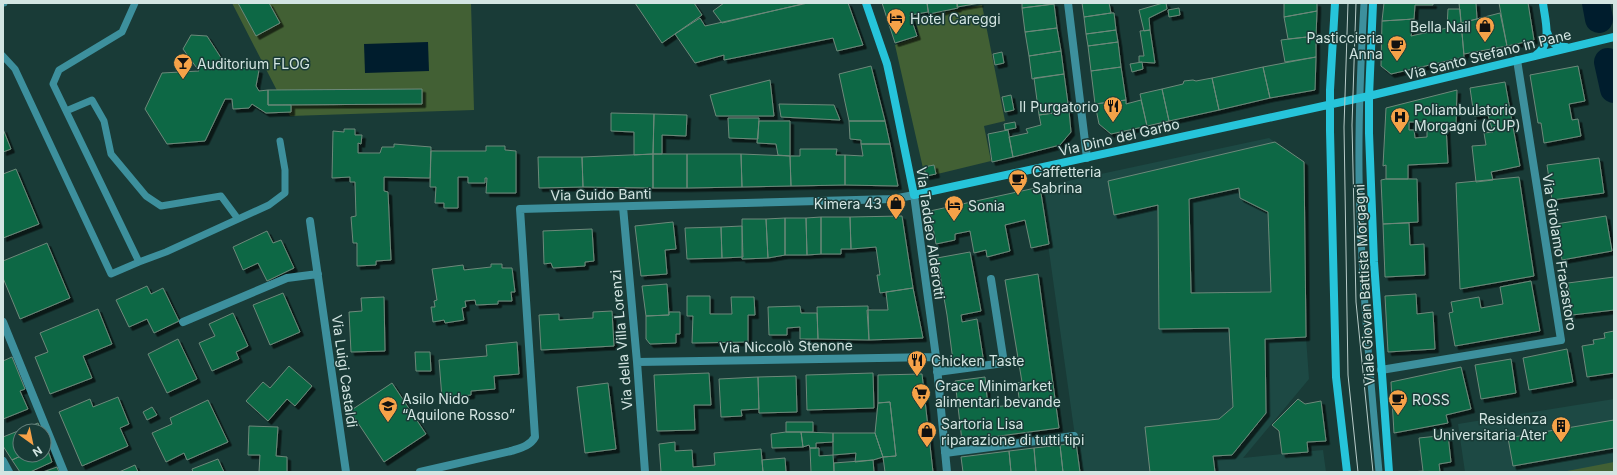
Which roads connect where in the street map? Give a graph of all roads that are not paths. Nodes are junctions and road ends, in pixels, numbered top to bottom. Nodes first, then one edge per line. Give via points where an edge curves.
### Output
1 (135, 3) edge
2 (866, 3) edge
3 (1068, 3) edge
4 (1336, 3) edge
5 (1364, 3) edge
6 (1373, 3) edge
7 (1543, 3) edge
8 (1547, 32) junction
9 (1614, 37) edge
10 (1576, 46) junction
11 (3, 56) edge
12 (1534, 56) junction
13 (1517, 60) junction
14 (1369, 96) junction
15 (1359, 98) junction
16 (1330, 104) junction
17 (66, 111) junction
18 (280, 141) dead end
19 (1087, 158) junction
20 (914, 195) junction
21 (623, 207) junction
22 (238, 219) junction
23 (310, 221) dead end
24 (139, 262) junction
25 (318, 274) junction
26 (991, 279) dead end
27 (3, 322) edge
28 (183, 322) dead end
29 (936, 357) junction
30 (637, 362) junction
31 (1381, 370) junction
32 (937, 372) junction
33 (1074, 436) dead end
34 (945, 453) junction
35 (3, 461) edge
36 (9, 472) edge
37 (64, 472) edge
38 (346, 472) edge
39 (420, 472) edge
40 (645, 472) edge
41 (947, 472) edge
42 (1347, 472) edge
43 (1379, 472) edge
44 (1389, 472) edge

1 - 17 lane via 122,32 59,70 53,84
2 - 20 street, Via Taddeo Alderotti via 887,64
3 - 19 street
4 - 16 street, Viale Giovan Battista Morgagni
5 - 15 lane, Viale Giovan Battista Morgagni
6 - 14 street, Viale Giovan Battista Morgagni
7 - 8 street
8 - 10 street via 1553,43 1563,47
8 - 12 street via 1545,47
9 - 10 street, Via Santo Stefano in Pane
10 - 12 street, Via Santo Stefano in Pane
11 - 24 lane via 15,69 111,274
12 - 13 street, Via Santo Stefano in Pane
13 - 14 street, Via Santo Stefano in Pane
13 - 31 street, Via Girolamo Fracastoro via 1561,340
14 - 15 street
14 - 31 street, Viale Giovan Battista Morgagni via 1374,262
15 - 16 street
15 - 43 lane, Viale Giovan Battista Morgagni via 1359,210
16 - 19 street, Via Dino del Garbo
16 - 42 street, Viale Giovan Battista Morgagni via 1336,377
17 - 22 lane via 92,100 104,121 111,154 146,196 161,206 222,196
17 - 24 lane
18 - 22 lane via 285,170 285,193 269,205
19 - 20 street, Via Dino del Garbo
20 - 21 street, Via Guido Banti via 893,199
20 - 29 street, Via Taddeo Alderotti
21 - 30 street, Via della Villa Lorenzi
21 - 39 street, Via Guido Banti via 520,209 534,440 511,451
22 - 24 lane
23 - 25 street, Via Luigi Castaldi
25 - 28 street via 287,278
25 - 38 street, Via Luigi Castaldi
26 - 32 street via 1004,363
27 - 37 street
29 - 30 street, Via Niccolò Stenone
29 - 32 street, Via Taddeo Alderotti
30 - 40 street, Via della Villa Lorenzi
31 - 44 street, Viale Giovan Battista Morgagni
32 - 34 street, Via Taddeo Alderotti
33 - 34 street
34 - 41 street, Via Taddeo Alderotti
35 - 36 street

